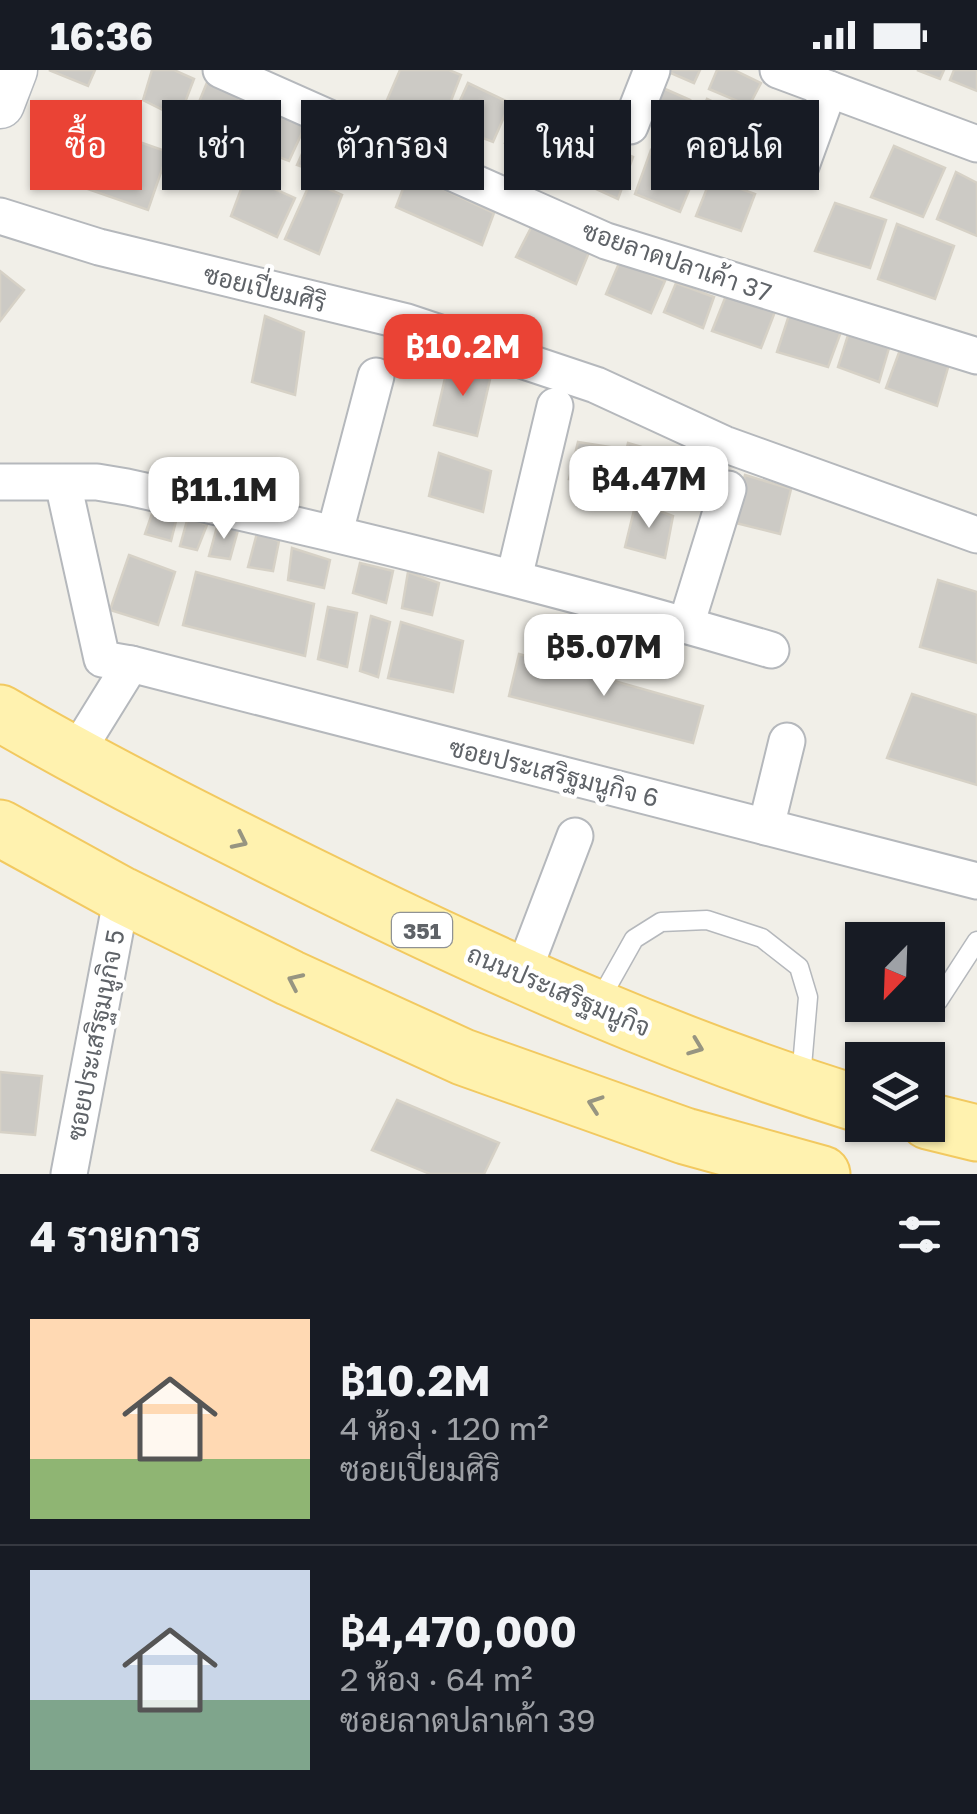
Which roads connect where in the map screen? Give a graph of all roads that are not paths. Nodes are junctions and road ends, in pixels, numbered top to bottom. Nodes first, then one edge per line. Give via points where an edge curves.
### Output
1 (14, 70) edge
2 (221, 70) edge
3 (652, 70) edge
4 (778, 70) edge
5 (829, 89) junction
6 (0, 104) edge
7 (819, 118) edge
8 (631, 123) edge
9 (977, 144) edge
10 (0, 216) edge
11 (977, 356) edge
12 (376, 376) dead end
13 (556, 406) dead end
14 (0, 482) edge
15 (64, 483) junction
16 (728, 488) dead end
17 (335, 532) junction
18 (977, 536) edge
19 (514, 578) junction
20 (686, 625) junction
21 (771, 650) dead end
22 (132, 664) junction
23 (0, 714) edge
24 (786, 740) dead end
25 (0, 743) edge
26 (74, 756) junction
27 (174, 808) junction
28 (0, 814) edge
29 (766, 827) junction
30 (0, 828) edge
31 (575, 836) dead end
32 (977, 881) edge
33 (111, 890) junction
34 (977, 941) edge
35 (522, 975) junction
36 (945, 990) edge
37 (596, 1008) junction
38 (800, 1086) junction
39 (845, 1099) edge
40 (977, 1110) edge
41 (945, 1111) edge
42 (945, 1126) edge
43 (977, 1133) edge
44 (69, 1174) edge
45 (822, 1174) edge

1 - 6 main road
2 - 11 street, ซอยลาดปลาเค้า 37 via 606,241
3 - 8 street
4 - 5 street
5 - 7 street
5 - 9 street
10 - 18 street, ซอยเปี่ยมศิริ via 99,248 407,322 596,386 724,444
12 - 17 street
13 - 19 street
14 - 15 street
15 - 17 street via 127,487
15 - 22 street, ซอยประเสริฐมนูกิจ 6 via 102,659
16 - 20 street
17 - 19 street
19 - 20 street
20 - 21 street
22 - 26 street
22 - 29 street, ซอยประเสริฐมนูกิจ 6
23 - 26 main road, ถนนประเสริฐมนูกิจ / 351
24 - 29 street
25 - 27 main road via 59,758
26 - 27 main road, ถนนประเสริฐมนูกิจ / 351
27 -> 35 main road, ถนนประเสริฐมนูกิจ / 351
28 - 33 main road
29 - 32 street, ซอยประเสริฐมนูกิจ 6
30 - 33 main road
31 - 35 street
33 - 44 street, ซอยประเสริฐมนูกิจ 5
45 -> 33 main road via 685,1136 462,1057
34 - 36 lane
35 - 37 main road, ถนนประเสริฐมนูกิจ / 351
37 -> 38 main road, ถนนประเสริฐมนูกิจ / 351
37 - 38 lane via 634,939 661,922 707,920 762,938 799,967 808,997
38 - 39 main road, ถนนประเสริฐมนูกิจ / 351
40 - 41 main road
42 - 43 main road

